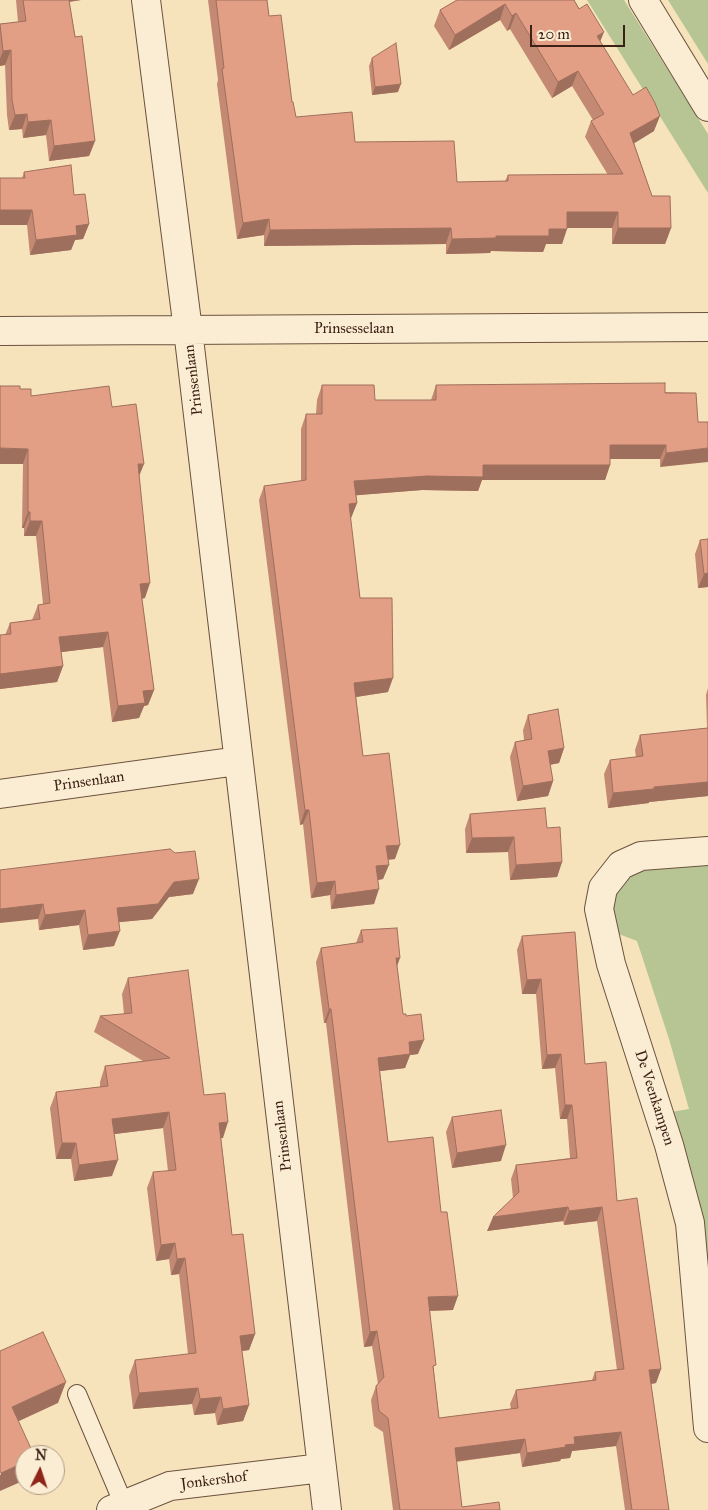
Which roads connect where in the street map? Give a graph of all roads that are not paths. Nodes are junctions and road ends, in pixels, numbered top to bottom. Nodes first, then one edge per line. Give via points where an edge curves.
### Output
1 (146, 0) edge
2 (643, 0) edge
3 (708, 107) edge
4 (708, 328) edge
5 (188, 330) junction
6 (0, 331) edge
7 (238, 761) junction
8 (0, 794) edge
9 (708, 851) edge
10 (77, 1394) dead end
11 (708, 1428) edge
12 (322, 1468) junction
13 (118, 1507) edge
14 (328, 1510) edge

1 - 5 street, Prinsenlaan
2 - 3 street
4 - 5 street, Prinsesselaan
5 - 6 street, Prinsesselaan
5 - 7 street, Prinsenlaan
7 - 8 street, Prinsenlaan
7 - 12 street, Prinsenlaan
9 - 11 street, De Veenkampen via 641,856 621,865 603,888 599,909 612,964 690,1223
10 - 13 lane
12 - 13 street, Jonkershof via 170,1486
12 - 14 street, Prinsenlaan

